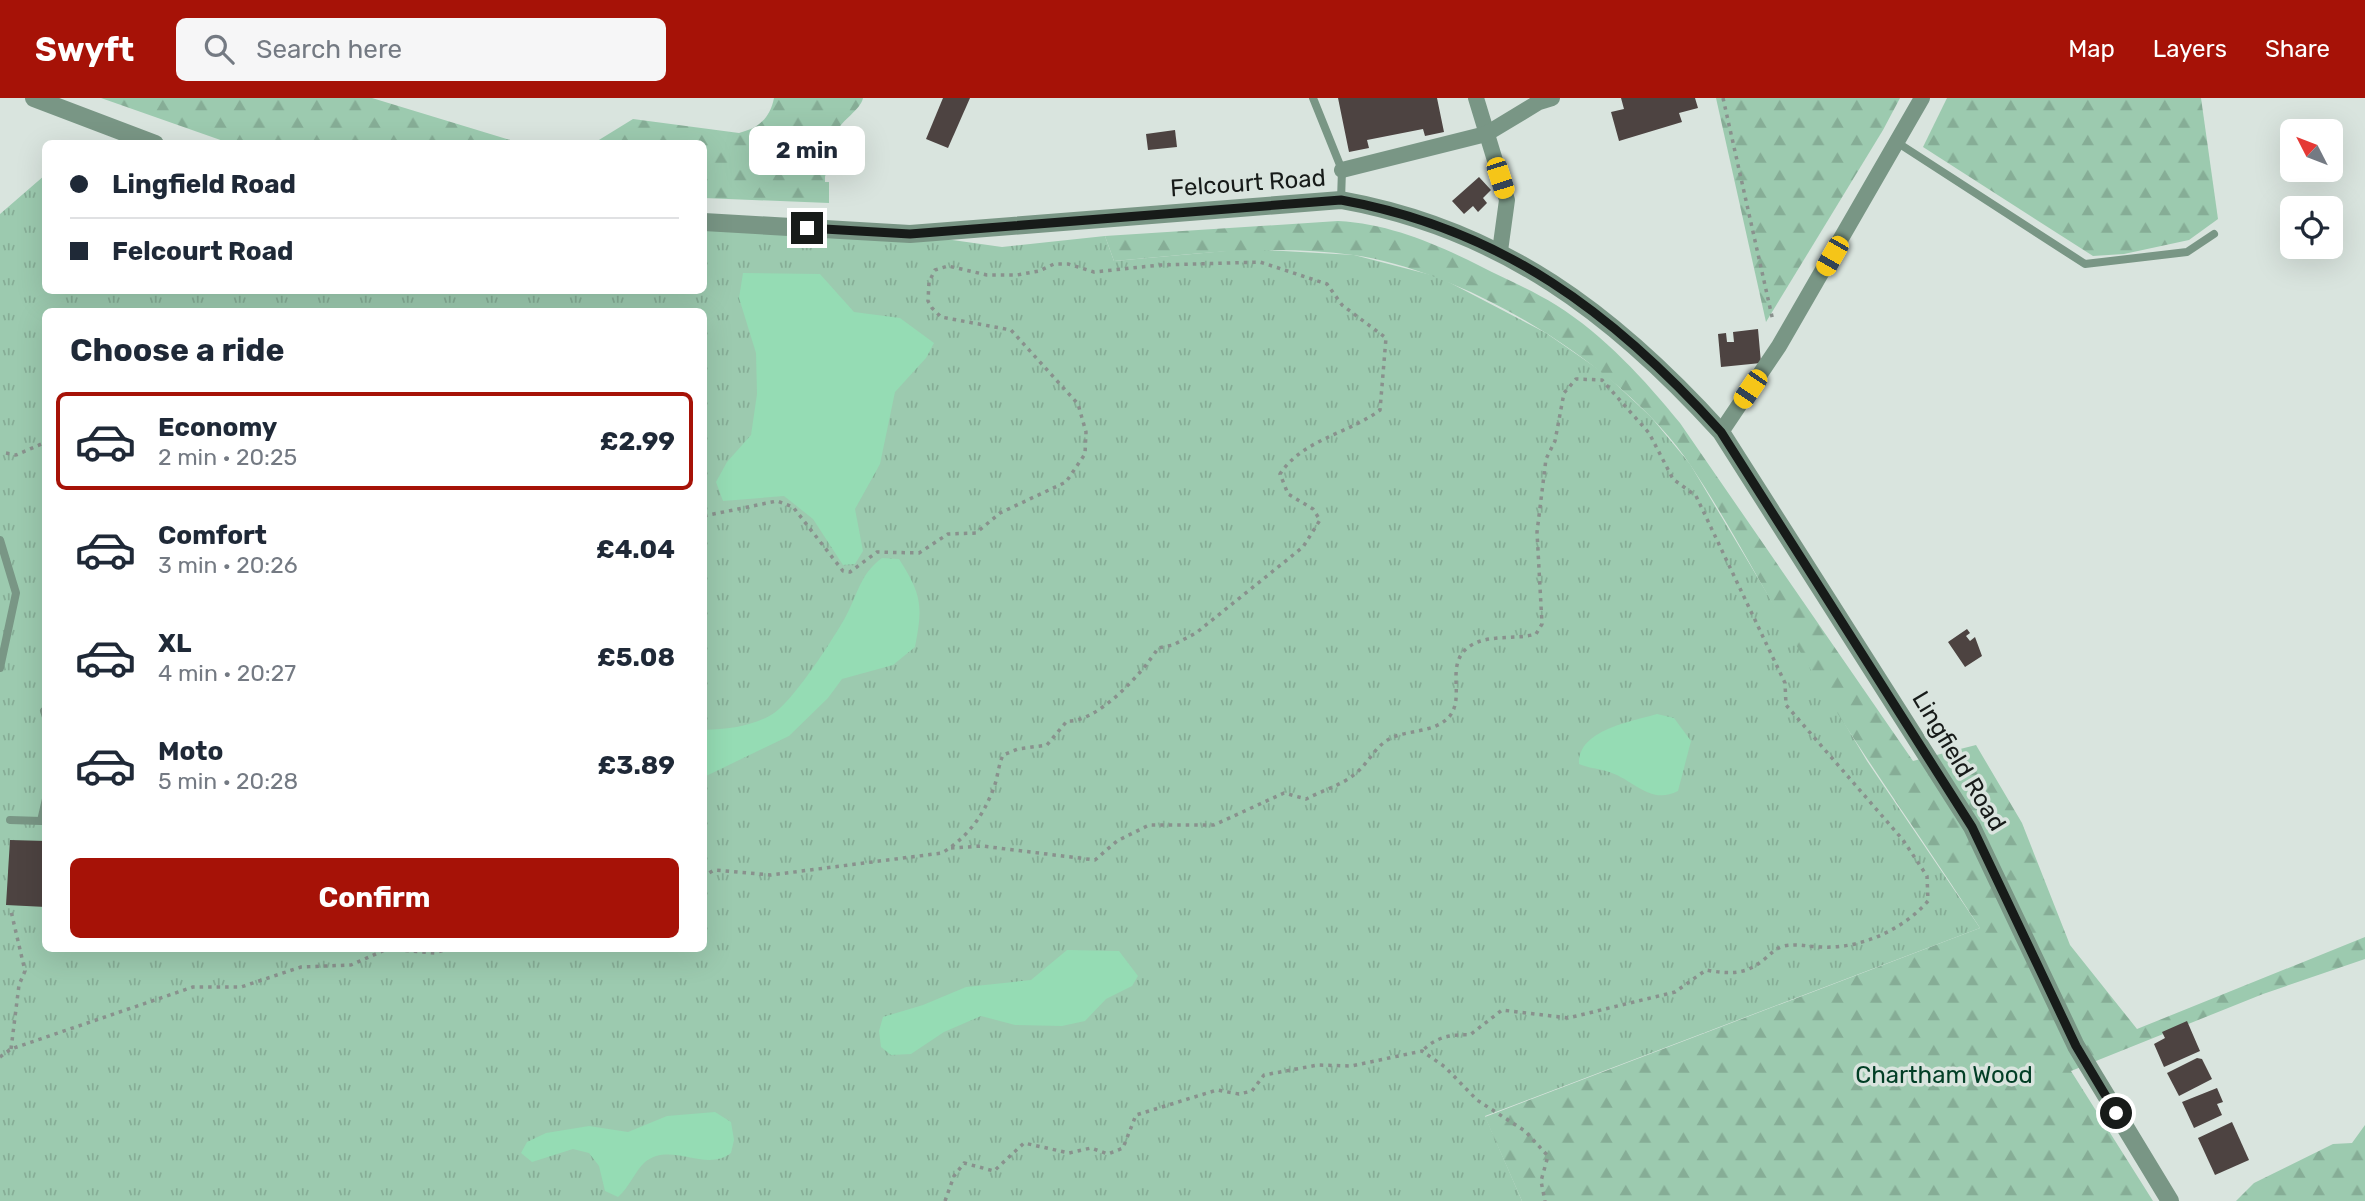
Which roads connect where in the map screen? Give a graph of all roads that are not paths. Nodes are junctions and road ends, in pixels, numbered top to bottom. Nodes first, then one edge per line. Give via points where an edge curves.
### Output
1 (34, 98) edge
2 (1313, 98) edge
3 (1476, 98) edge
4 (1552, 98) edge
5 (1922, 98) edge
6 (1486, 134) junction
7 (144, 140) edge
8 (1898, 144) junction
9 (1342, 170) junction
10 (1341, 200) junction
11 (707, 222) edge
12 (2214, 234) dead end
13 (1500, 251) junction
14 (1721, 432) junction
15 (1744, 470) joint
16 (0, 540) edge
17 (3, 556) edge
18 (0, 668) edge
19 (42, 817) edge
20 (10, 820) dead end
21 (2170, 1201) edge

1 - 7 street
2 - 9 lane
3 - 6 street
4 - 6 street
5 - 8 street
6 - 9 street
6 - 13 street via 1507,200
8 - 12 lane via 2085,264 2187,252
8 - 14 street via 1779,346
9 - 10 lane
10 - 11 street, Felcourt Road via 910,234
10 - 13 street, Felcourt Road via 1384,208
13 - 14 street, Felcourt Road via 1625,334
14 - 15 street, Felcourt Road
15 - 21 street, Lingfield Road via 1972,827 2076,1046
16 - 17 lane
17 - 18 lane via 16,593
19 - 20 lane via 41,821

